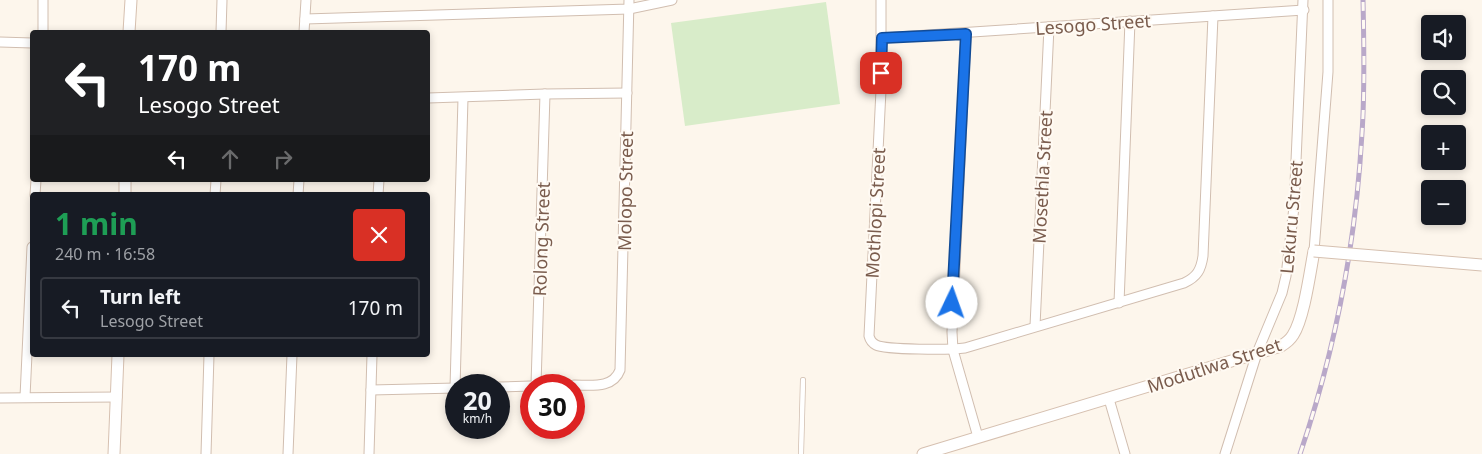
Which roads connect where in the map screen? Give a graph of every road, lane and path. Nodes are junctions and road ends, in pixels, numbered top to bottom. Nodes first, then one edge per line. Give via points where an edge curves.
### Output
1 (44, 0) edge
2 (131, 0) edge
3 (222, 0) edge
4 (306, 0) edge
5 (672, 0) edge
6 (882, 0) edge
7 (1304, 0) edge
8 (1328, 0) edge
9 (629, 4) edge
10 (1304, 10) junction
11 (1212, 16) junction
12 (305, 19) junction
13 (1130, 21) junction
14 (1048, 28) junction
15 (42, 30) edge
16 (129, 30) edge
17 (221, 30) edge
18 (304, 30) edge
19 (966, 34) junction
20 (882, 38) junction
21 (0, 42) edge
22 (30, 43) edge
23 (627, 93) junction
24 (545, 94) junction
25 (430, 98) edge
26 (463, 98) junction
27 (1314, 250) junction
28 (1482, 265) edge
29 (30, 290) edge
30 (1119, 303) junction
31 (1035, 326) junction
32 (953, 350) junction
33 (1257, 353) junction
34 (118, 357) edge
35 (209, 357) edge
36 (292, 357) edge
37 (372, 357) edge
38 (456, 374) edge
39 (536, 374) edge
40 (803, 380) dead end
41 (585, 385) edge
42 (445, 388) edge
43 (371, 390) junction
44 (25, 397) junction
45 (117, 397) junction
46 (0, 398) edge
47 (1109, 399) junction
48 (978, 437) junction
49 (114, 454) edge
50 (206, 454) edge
51 (288, 454) edge
52 (369, 454) edge
53 (801, 454) edge
54 (923, 454) edge
55 (1125, 454) edge
56 (1226, 454) edge

1 - 15 street
2 - 16 street
3 - 17 street
4 - 12 street
5 - 9 street
6 - 20 street, Mothlopi Street
7 - 10 street, Lekuru Street
8 - 27 street, Modutlwa Street via 1328,72
9 - 12 street
9 - 23 street, Molopo Street
10 - 11 street, Lesogo Street
10 - 33 street, Lekuru Street via 1289,258 1282,292
11 - 13 street, Lesogo Street
11 - 30 street, Mothlopi Street via 1202,263 1195,277 1184,283
12 - 18 street
13 - 14 street, Lesogo Street
13 - 30 street
14 - 19 street, Lesogo Street
14 - 31 street, Mosethla Street
19 - 20 street, Lesogo Street
19 - 32 street via 952,303
20 - 32 street, Mothlopi Street via 869,336 877,346
21 - 22 street
23 - 24 street
23 - 41 street, Molopo Street via 621,365 614,380 605,384
24 - 26 street
24 - 39 street, Rolong Street
25 - 26 street
26 - 38 street
27 - 28 street, bridge
27 - 33 street, Modutlwa Street via 1293,335 1281,346
29 - 44 street
30 - 31 street, Mothlopi Street
31 - 32 street, Mothlopi Street
32 - 48 street
33 - 47 street, Modutlwa Street
33 - 56 street, Lekuru Street
34 - 45 street
35 - 50 street
36 - 51 street
37 - 43 street
40 - 53 lane
42 - 43 street
43 - 52 street
44 - 45 street
44 - 46 street
45 - 49 street
47 - 48 street, Modutlwa Street
47 - 55 street
48 - 54 street, Modutlwa Street

